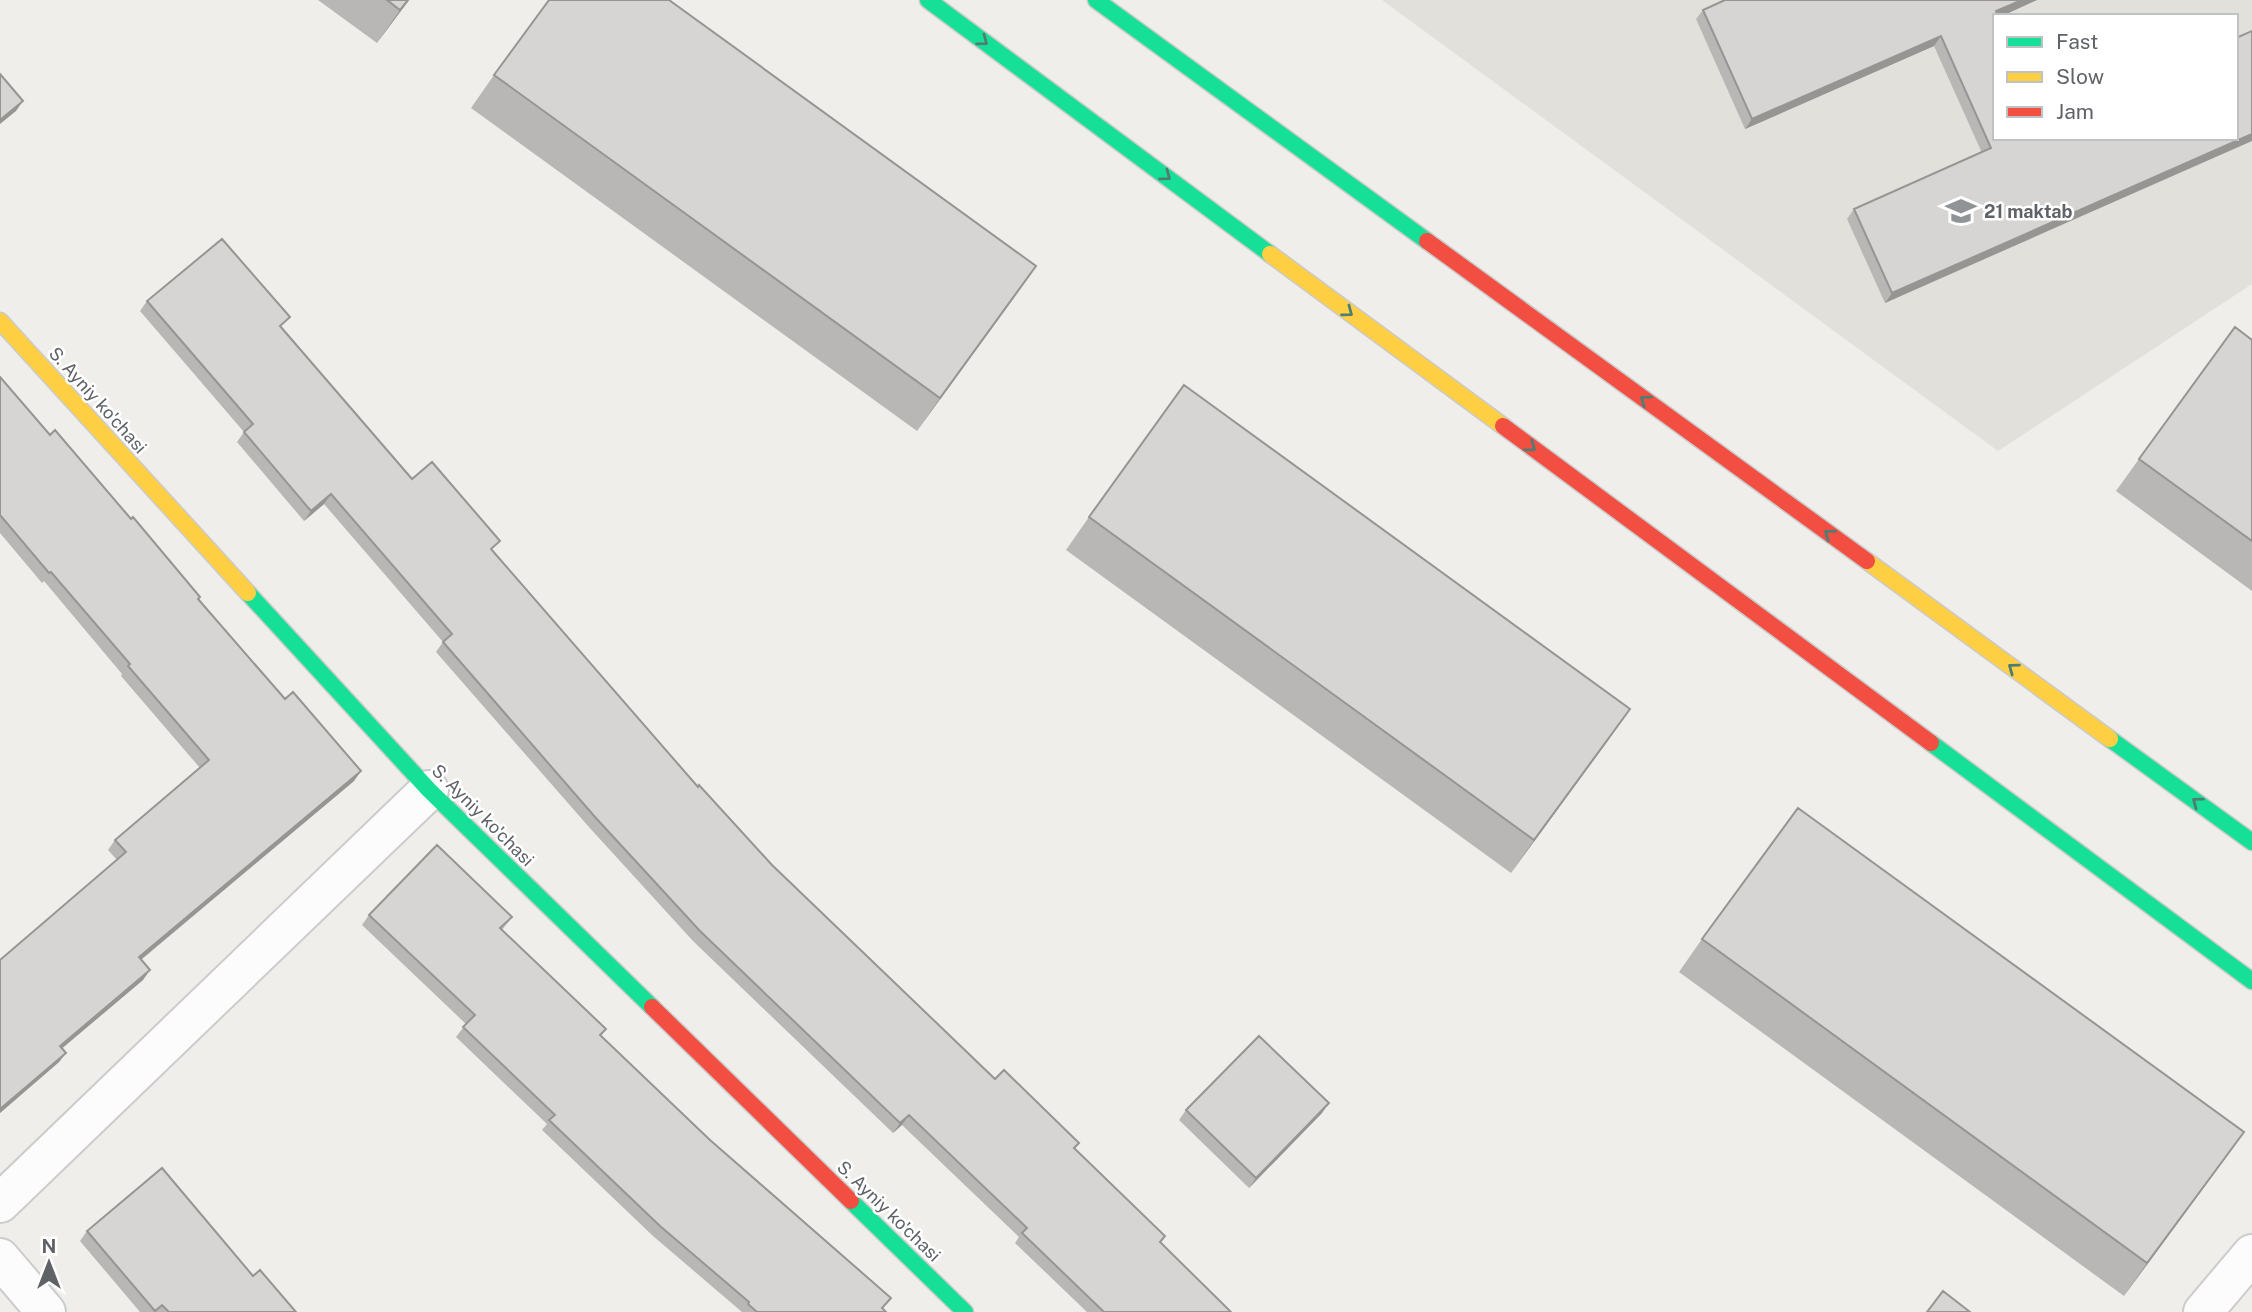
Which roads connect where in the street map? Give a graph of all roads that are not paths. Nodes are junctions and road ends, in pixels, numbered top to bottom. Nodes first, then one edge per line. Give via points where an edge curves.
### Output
1 (928, 0) edge
2 (1096, 0) edge
3 (0, 321) edge
4 (429, 790) junction
5 (2252, 842) edge
6 (2252, 981) edge
7 (0, 1203) edge
8 (2252, 1254) edge
9 (0, 1258) edge
10 (46, 1312) edge
11 (965, 1312) edge
12 (2203, 1312) edge

1 -> 6 main road
5 -> 2 main road
3 - 4 main road, S. Ayniy ko'chasi
4 - 7 street
4 - 11 main road, S. Ayniy ko'chasi
8 - 12 street
9 - 10 street

